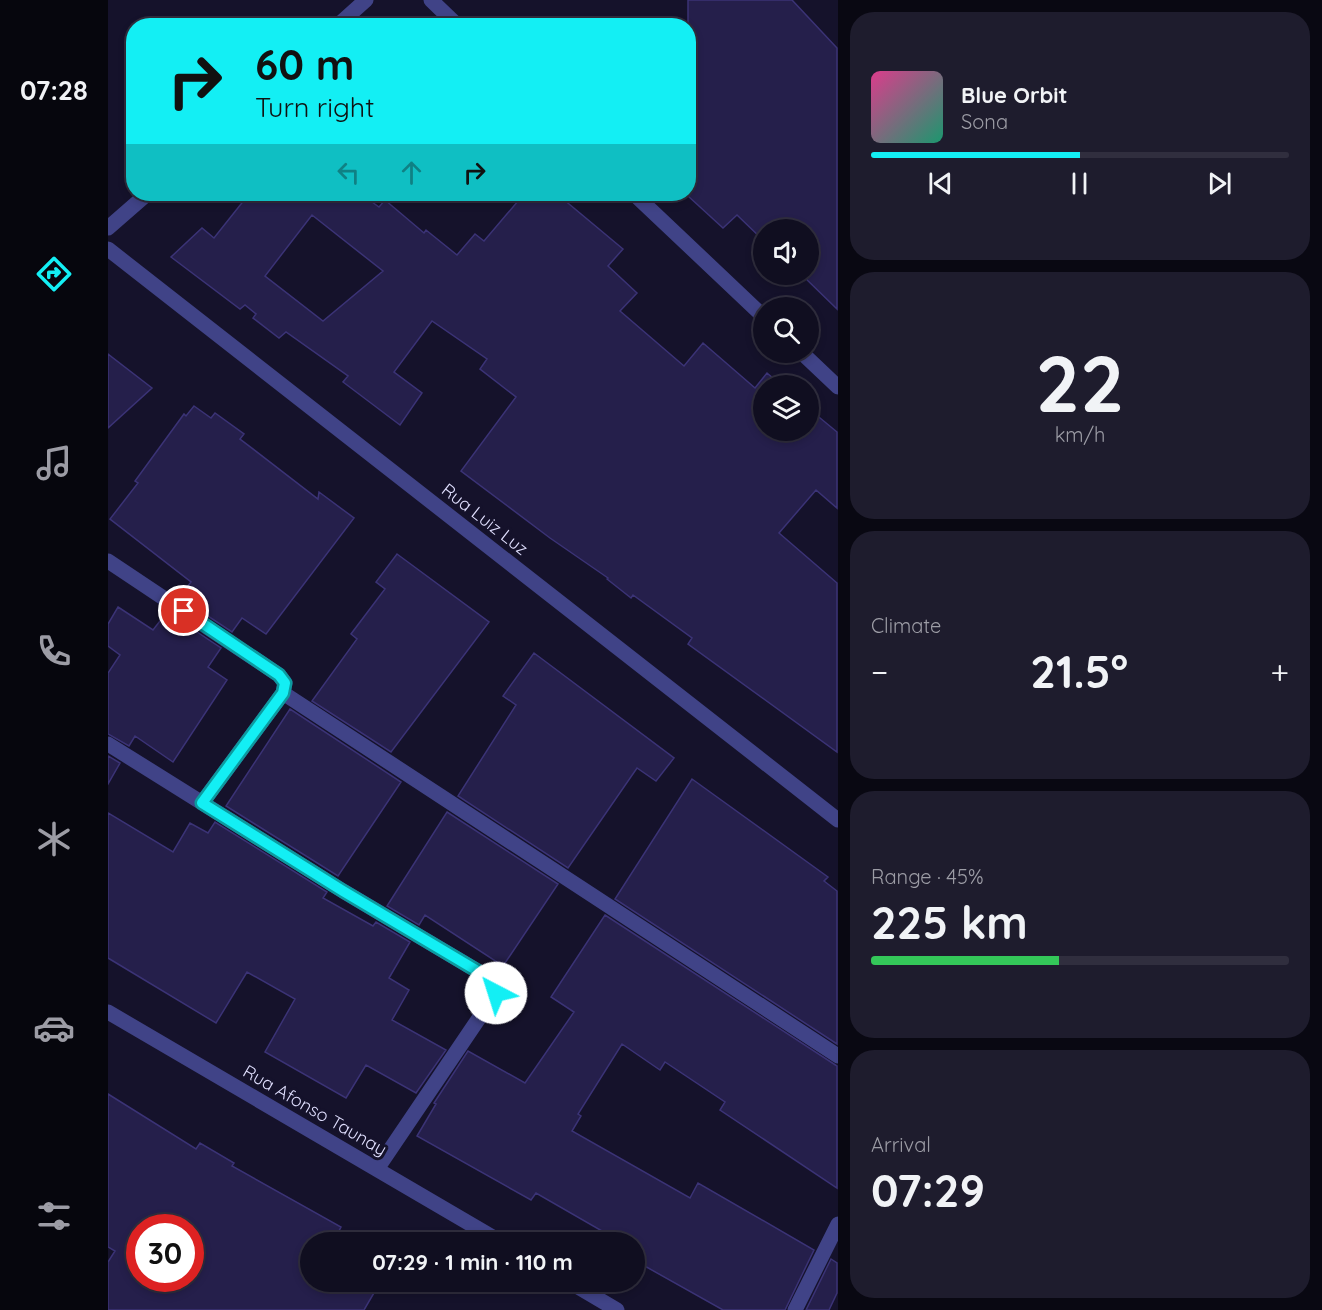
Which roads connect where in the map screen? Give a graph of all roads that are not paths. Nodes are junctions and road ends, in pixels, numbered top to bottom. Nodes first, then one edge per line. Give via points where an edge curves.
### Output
1 (366, 0) edge
2 (431, 0) edge
3 (346, 18) edge
4 (450, 18) edge
5 (139, 201) edge
6 (641, 201) edge
7 (108, 228) edge
8 (108, 249) edge
9 (753, 306) edge
10 (812, 363) edge
11 (837, 387) edge
12 (108, 561) edge
13 (283, 693) junction
14 (108, 744) edge
15 (202, 803) junction
16 (837, 820) edge
17 (108, 1012) edge
18 (837, 1056) edge
19 (377, 1169) junction
20 (837, 1224) edge
21 (484, 1232) edge
22 (587, 1292) edge
23 (617, 1310) edge
24 (795, 1310) edge

1 - 3 street
2 - 4 street
5 - 7 street
6 - 9 street
8 - 16 street, Rua Luiz Luz
10 - 11 street
12 - 13 street via 279,675 285,683
13 - 15 street
13 - 18 street
14 - 15 street
15 - 19 street via 491,979 496,993
17 - 19 street, Rua Afonso Taunay
19 - 21 street, Rua Afonso Taunay
20 - 24 street
22 - 23 street

